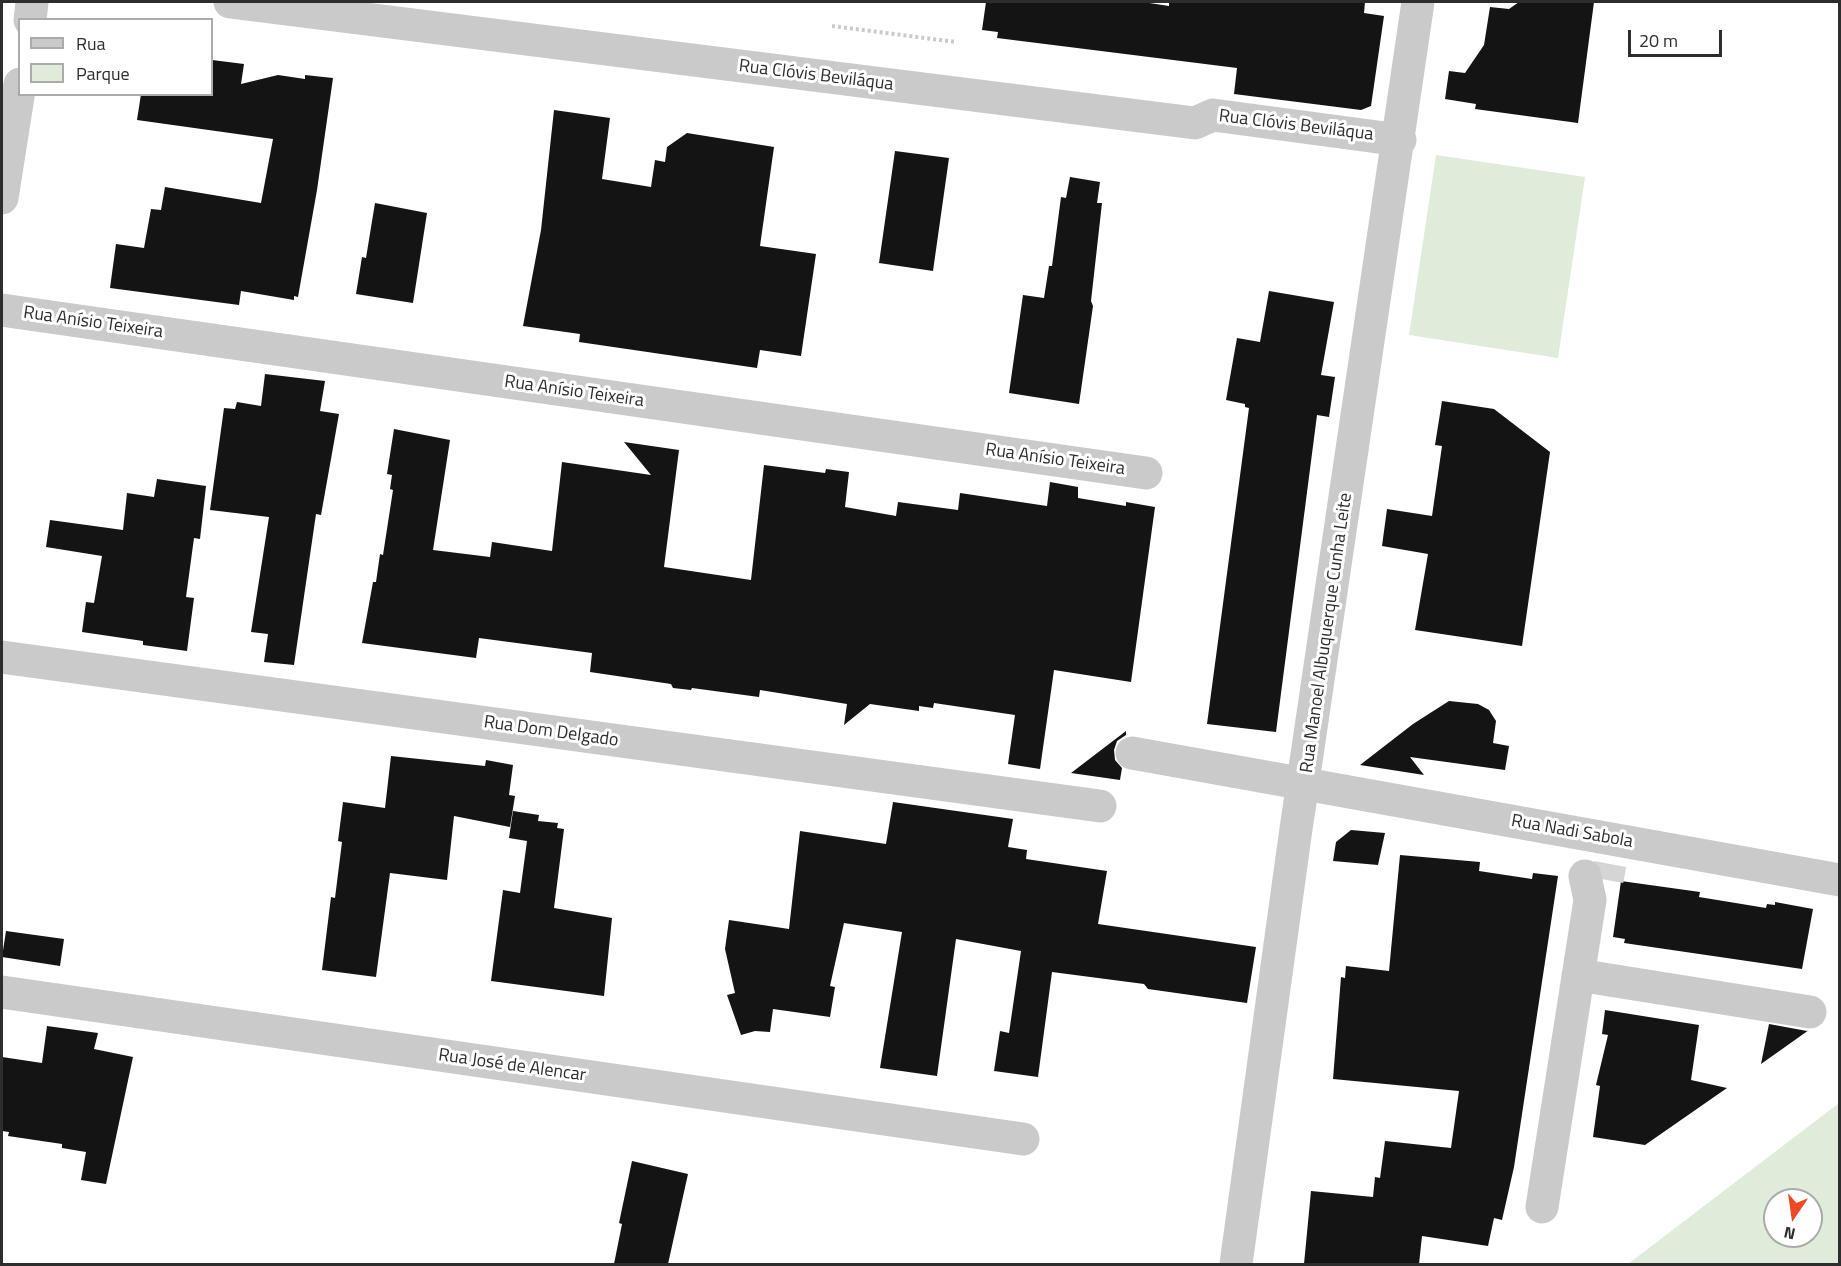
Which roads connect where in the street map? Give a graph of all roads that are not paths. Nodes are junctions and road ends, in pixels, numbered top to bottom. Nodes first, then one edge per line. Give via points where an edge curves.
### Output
1 (33, 2) edge
2 (230, 2) edge
3 (1418, 2) edge
4 (30, 18) edge
5 (18, 96) edge
6 (1400, 140) junction
7 (2, 198) edge
8 (2, 310) edge
9 (1146, 473) dead end
10 (2, 657) edge
11 (1132, 753) dead end
12 (1305, 782) junction
13 (1100, 806) dead end
14 (1598, 865) junction
15 (1839, 880) edge
16 (1578, 975) junction
17 (2, 992) edge
18 (1810, 1012) dead end
19 (1023, 1139) dead end
20 (1542, 1207) dead end
21 (1236, 1264) edge

1 - 4 street
2 - 6 street, Rua Clóvis Beviláqua via 1195,123 1213,115
3 - 6 street, Rua Manoel Albuquerque Cunha Leite
5 - 7 street
6 - 12 street, Rua Manoel Albuquerque Cunha Leite
8 - 9 street, Rua Anísio Teixeira
10 - 13 street, Rua Dom Delgado
11 - 12 street
12 - 14 street, Rua Nadi Sabola
12 - 21 street, Rua Manoel Albuquerque Cunha Leite
14 - 15 street, Rua Nadi Sabola
14 - 16 street
16 - 18 street
16 - 20 street
17 - 19 street, Rua José de Alencar

